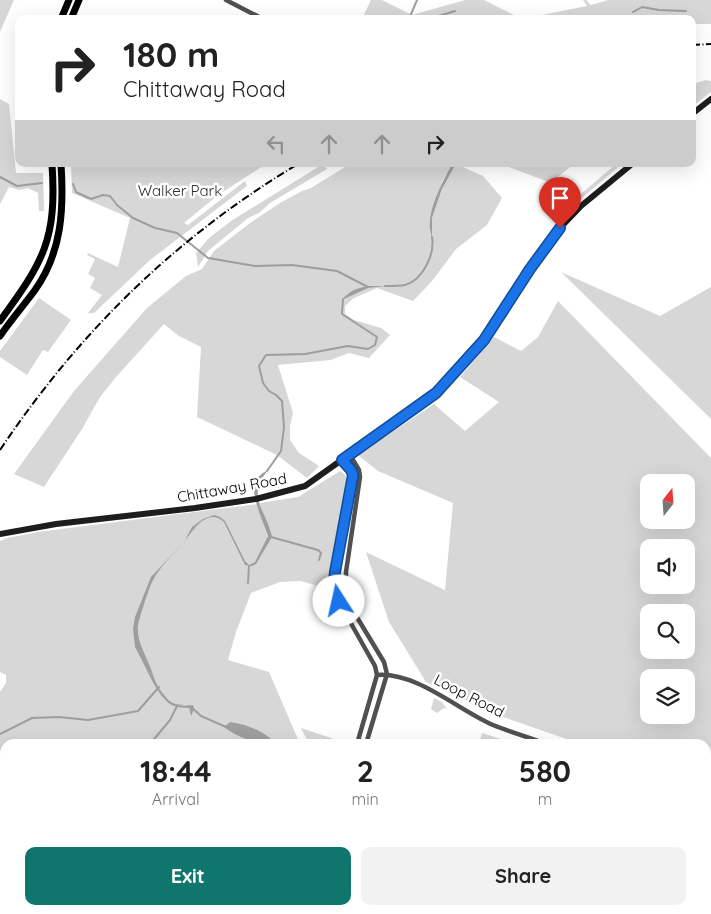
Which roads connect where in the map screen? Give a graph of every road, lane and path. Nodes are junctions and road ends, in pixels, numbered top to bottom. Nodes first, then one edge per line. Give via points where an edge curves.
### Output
1 (68, 0) edge
2 (79, 0) edge
3 (226, 0) edge
4 (62, 15) edge
5 (73, 15) edge
6 (255, 15) edge
7 (711, 100) edge
8 (696, 111) edge
9 (52, 167) edge
10 (61, 167) edge
11 (628, 167) edge
12 (0, 321) edge
13 (0, 336) edge
14 (350, 455) junction
15 (342, 460) junction
16 (0, 534) edge
17 (387, 674) junction
18 (377, 675) junction
19 (359, 739) edge
20 (368, 739) edge
21 (533, 739) edge

1 - 4 main road
2 - 5 main road
3 - 6 street
7 - 8 main road
9 - 12 main road via 53,215 47,244 31,279
10 - 13 main road via 62,218 53,255 35,290
11 - 14 main road, Chittaway Road via 560,228 484,340 436,393
14 - 15 main road, Chittaway Road
14 - 17 street via 360,470 360,477 346,589 355,614 384,662
15 - 16 main road, Chittaway Road via 306,486 286,492 195,508 56,524
15 - 18 street via 351,470 353,480 334,581 339,601
17 - 18 street, Loop Road
17 - 20 street
17 - 21 street, Loop Road via 434,691 492,725
18 - 19 street

